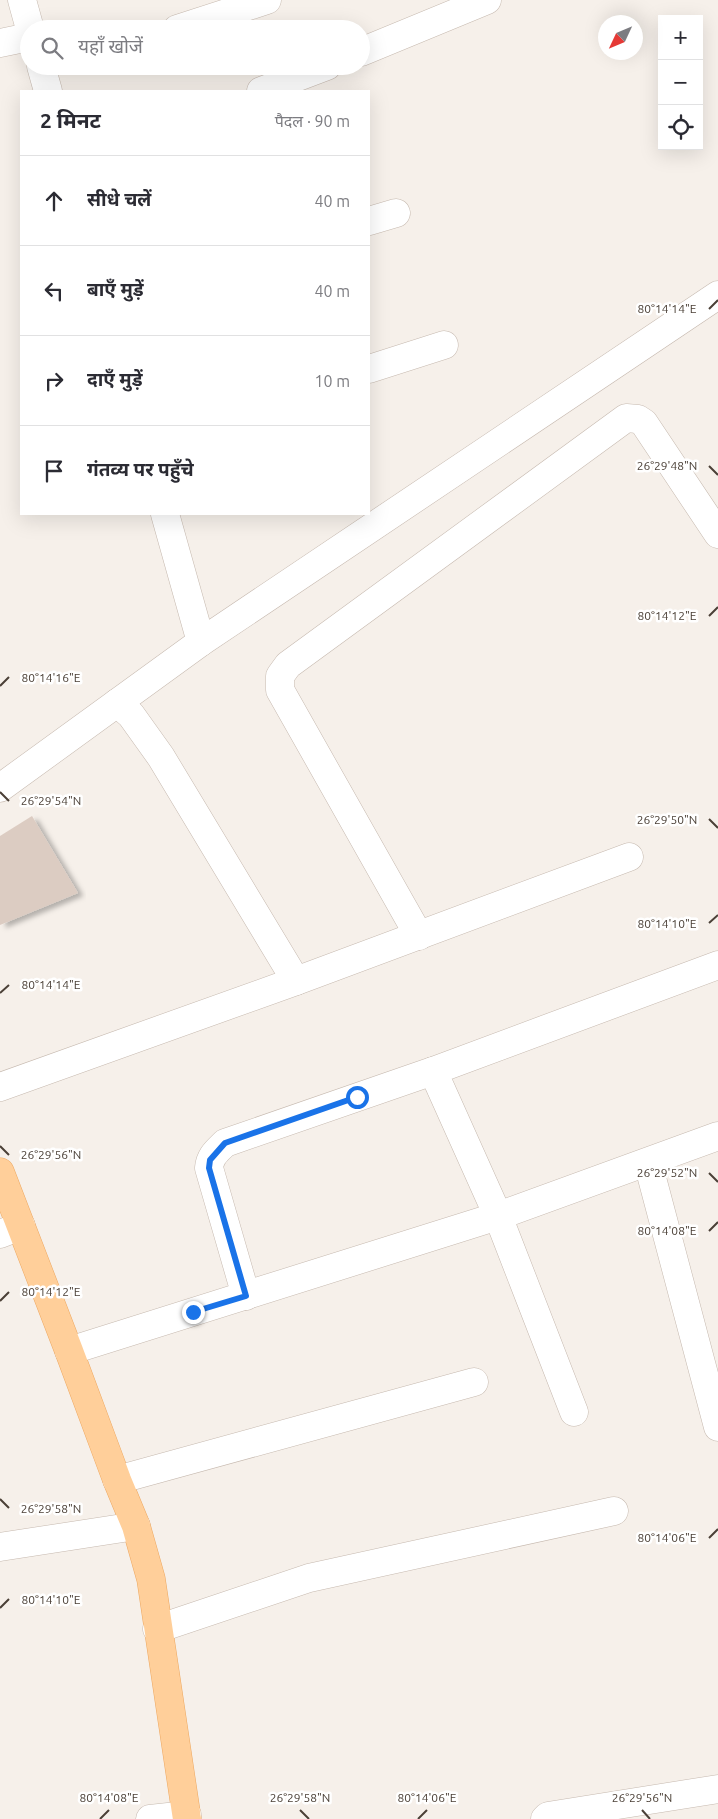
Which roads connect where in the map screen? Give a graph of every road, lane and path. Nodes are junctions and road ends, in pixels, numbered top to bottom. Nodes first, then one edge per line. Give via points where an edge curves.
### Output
1 (22, 0) edge
2 (267, 0) edge
3 (487, 0) edge
4 (28, 20) edge
5 (205, 20) edge
6 (20, 39) edge
7 (0, 43) edge
8 (370, 48) edge
9 (303, 75) edge
10 (264, 90) edge
11 (396, 213) dead end
12 (370, 221) edge
13 (718, 294) edge
14 (444, 345) dead end
15 (370, 369) edge
16 (165, 515) edge
17 (718, 534) edge
18 (200, 642) junction
19 (117, 703) junction
20 (0, 788) edge
21 (629, 858) dead end
22 (419, 936) junction
23 (718, 965) edge
24 (296, 981) junction
25 (433, 1071) junction
26 (0, 1087) edge
27 (718, 1136) edge
28 (648, 1162) junction
29 (0, 1172) edge
30 (498, 1216) junction
31 (11, 1230) edge
32 (246, 1296) junction
33 (70, 1351) junction
34 (474, 1382) dead end
35 (574, 1412) dead end
36 (718, 1427) edge
37 (117, 1480) junction
38 (614, 1512) dead end
39 (136, 1526) junction
40 (0, 1547) edge
41 (157, 1629) junction
42 (718, 1789) edge
43 (187, 1817) edge
44 (150, 1819) edge
45 (545, 1819) edge

1 - 4 street
2 - 5 street
3 - 8 street
6 - 7 street
9 - 10 street
11 - 12 street
13 - 18 street
14 - 15 street
16 - 18 street
17 - 22 street via 644,423 638,418 626,418 288,665 280,676 280,690
18 - 19 street
19 - 20 street
19 - 24 street via 131,715 161,757
21 - 22 street
22 - 24 street
23 - 25 street
24 - 26 street
25 - 30 street
25 - 32 street via 225,1143 210,1160 209,1168
27 - 28 street
28 - 30 street
28 - 36 street
29 - 31 main road
30 - 32 street
30 - 35 street
31 - 33 main road
32 - 33 street
33 - 37 main road
34 - 37 street
37 - 39 main road
38 - 41 street via 309,1578
39 - 40 street
39 - 41 main road via 151,1579
41 - 43 main road
42 - 45 street
43 - 44 street

